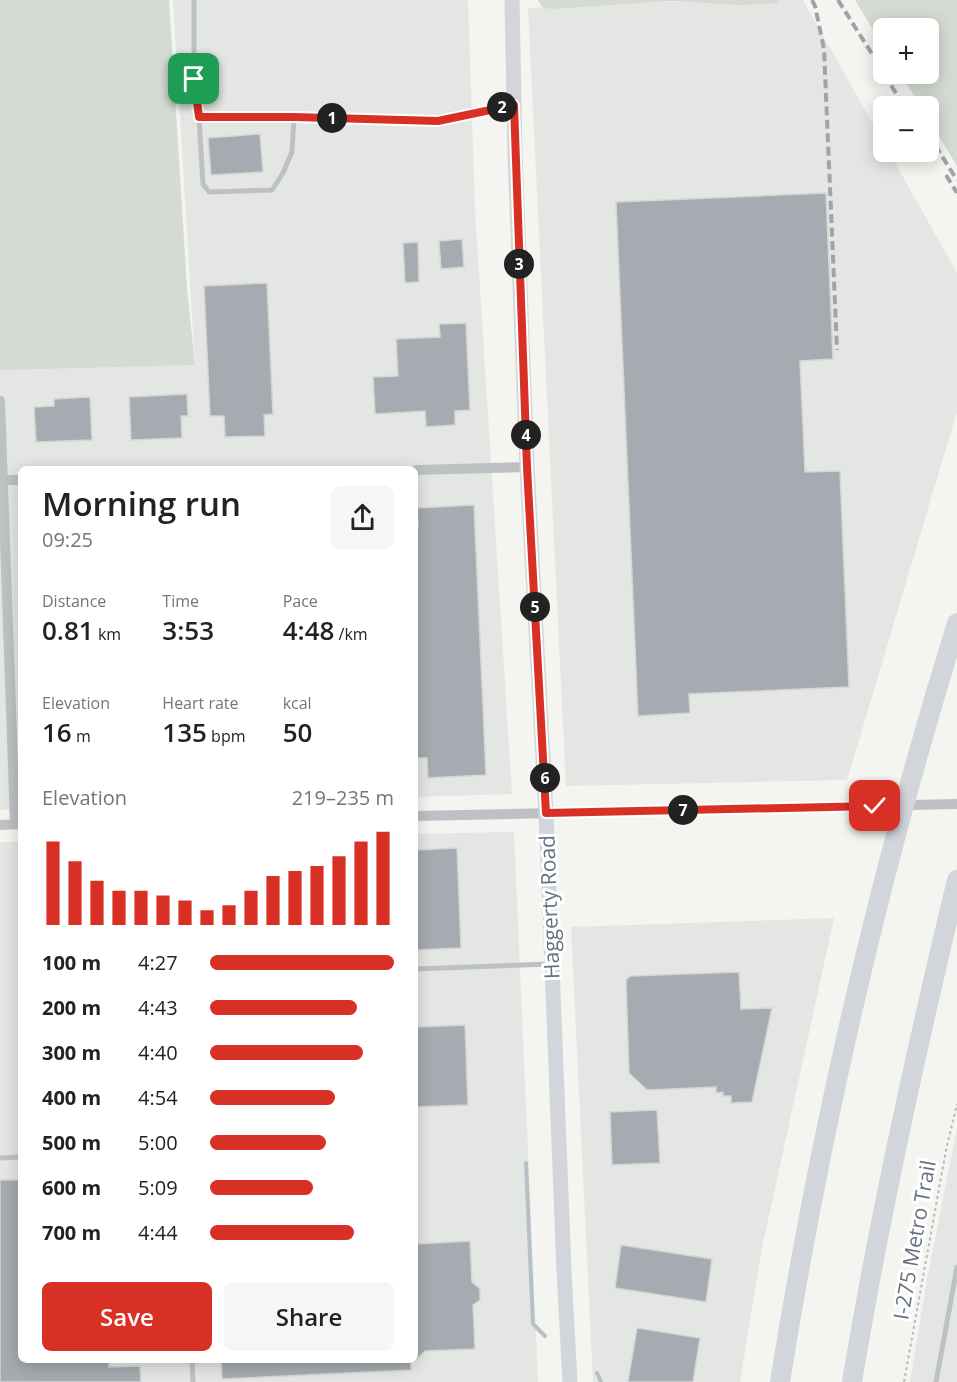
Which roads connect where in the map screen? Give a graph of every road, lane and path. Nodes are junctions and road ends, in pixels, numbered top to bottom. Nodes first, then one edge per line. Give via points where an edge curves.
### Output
1 (194, 0) edge
2 (512, 0) edge
3 (514, 105) junction
4 (199, 117) junction
5 (294, 117) junction
6 (0, 401) edge
7 (527, 467) junction
8 (418, 470) edge
9 (3, 480) junction
10 (18, 480) edge
11 (957, 623) edge
12 (957, 804) edge
13 (546, 813) junction
14 (418, 816) edge
15 (18, 824) edge
16 (0, 825) edge
17 (957, 880) edge
18 (552, 964) junction
19 (418, 969) edge
20 (957, 1104) edge
21 (18, 1157) edge
22 (0, 1158) edge
23 (957, 1267) edge
24 (192, 1363) edge
25 (193, 1382) edge
26 (570, 1382) edge
27 (780, 1382) edge
28 (852, 1382) edge
29 (904, 1382) edge
30 (936, 1382) edge

1 - 4 lane via 194,79
2 - 3 main road, Haggerty Road
3 - 5 lane via 438,121
3 - 7 main road, Haggerty Road
4 - 5 lane
4 - 5 lane via 203,184 209,192 272,190 292,152
6 - 9 street
7 - 8 street
7 - 13 main road, Haggerty Road
9 - 10 street
9 - 15 street
11 - 27 highway via 923,732 886,874 826,1129
12 - 13 street
13 - 14 street
13 - 18 main road, Haggerty Road
15 - 16 street
17 - 28 highway via 885,1196
18 - 19 lane
18 - 26 main road, Haggerty Road
20 - 29 path, I-275 Metro Trail
21 - 22 lane
23 - 30 lane
24 - 25 lane

